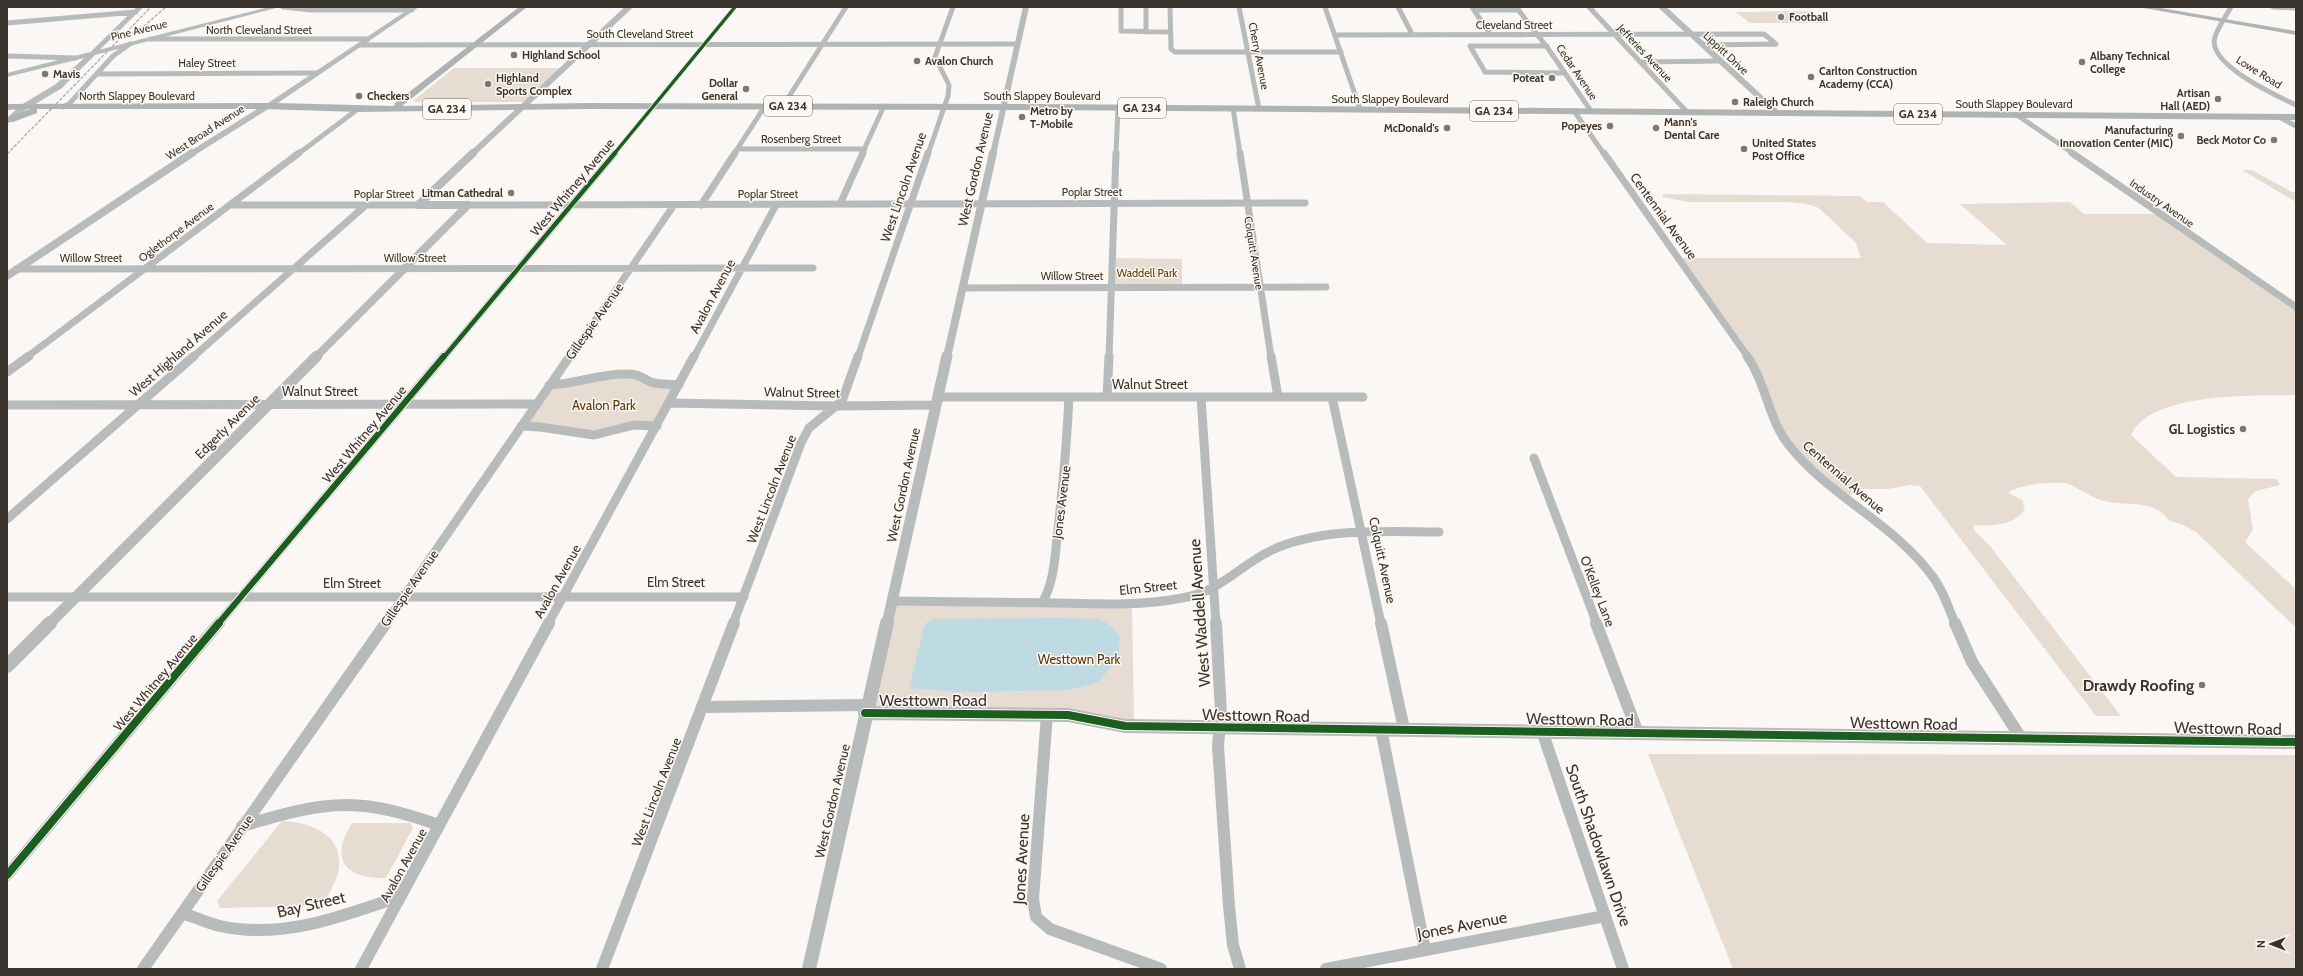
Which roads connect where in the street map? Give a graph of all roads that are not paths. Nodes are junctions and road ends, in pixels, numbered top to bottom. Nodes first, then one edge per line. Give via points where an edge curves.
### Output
1 (140, 7) edge
2 (277, 7) edge
3 (283, 7) edge
4 (523, 7) edge
5 (630, 7) edge
6 (735, 7) edge
7 (846, 7) edge
8 (953, 7) edge
9 (1026, 7) edge
10 (1121, 7) edge
11 (1146, 7) edge
12 (1170, 7) edge
13 (1239, 7) edge
14 (1325, 7) edge
15 (1398, 7) edge
16 (1589, 7) edge
17 (1662, 7) edge
18 (2142, 7) edge
19 (2231, 7) edge
20 (2273, 7) edge
21 (330, 8) edge
22 (414, 8) edge
23 (2296, 8) edge
24 (1473, 9) edge
25 (1517, 9) edge
26 (136, 12) junction
27 (2222, 21) junction
28 (7, 23) edge
29 (1146, 32) junction
30 (1171, 32) junction
31 (2296, 33) edge
32 (1412, 34) junction
33 (1490, 34) junction
34 (1692, 34) junction
35 (1335, 35) junction
36 (1538, 35) junction
37 (1615, 35) junction
38 (150, 39) junction
39 (368, 39) junction
40 (130, 44) junction
41 (475, 44) junction
42 (590, 44) junction
43 (707, 44) junction
44 (822, 44) junction
45 (938, 44) junction
46 (1017, 44) junction
47 (360, 45) junction
48 (1703, 45) junction
49 (1547, 46) junction
50 (119, 47) junction
51 (1248, 52) junction
52 (1341, 52) junction
53 (93, 53) junction
54 (7, 56) edge
55 (113, 56) junction
56 (57, 59) junction
57 (1640, 62) junction
58 (1721, 62) junction
59 (317, 73) junction
60 (1565, 73) junction
61 (98, 74) junction
62 (7, 75) edge
63 (398, 105) junction
64 (2296, 105) edge
65 (654, 106) junction
66 (765, 106) junction
67 (783, 106) junction
68 (884, 106) junction
69 (945, 106) junction
70 (1004, 106) junction
71 (7, 107) edge
72 (24, 107) junction
73 (49, 107) junction
74 (63, 107) junction
75 (266, 107) junction
76 (484, 107) junction
77 (524, 107) junction
78 (1118, 107) junction
79 (1233, 108) junction
80 (358, 109) junction
81 (378, 109) junction
82 (410, 109) junction
83 (1258, 109) junction
84 (1360, 109) junction
85 (1574, 111) junction
86 (1591, 111) junction
87 (1687, 112) junction
88 (1777, 113) junction
89 (1979, 115) junction
90 (2017, 115) junction
91 (2046, 115) junction
92 (2279, 117) junction
93 (2296, 117) edge
94 (9, 121) edge
95 (2296, 126) edge
96 (865, 149) junction
97 (737, 150) junction
98 (982, 203) junction
99 (1115, 203) junction
100 (1246, 203) junction
101 (1305, 203) dead end
102 (840, 204) junction
103 (911, 204) junction
104 (231, 205) junction
105 (366, 205) junction
106 (418, 205) junction
107 (468, 205) junction
108 (571, 205) junction
109 (674, 205) junction
110 (701, 205) junction
111 (776, 205) junction
112 (742, 268) junction
113 (813, 268) dead end
114 (16, 269) junction
115 (145, 269) junction
116 (292, 269) junction
117 (404, 269) junction
118 (630, 269) junction
119 (516, 270) junction
120 (7, 276) edge
121 (1111, 287) junction
122 (1259, 287) junction
123 (1326, 287) dead end
124 (962, 288) junction
125 (2296, 307) edge
126 (7, 372) edge
127 (549, 385) junction
128 (679, 385) junction
129 (1069, 397) junction
130 (1107, 397) junction
131 (1201, 397) junction
132 (1278, 397) junction
133 (1332, 397) junction
134 (1363, 397) dead end
135 (936, 401) junction
136 (669, 403) junction
137 (138, 404) junction
138 (269, 404) junction
139 (403, 404) junction
140 (536, 404) junction
141 (7, 405) edge
142 (837, 406) junction
143 (521, 426) junction
144 (657, 426) junction
145 (1534, 458) dead end
146 (7, 518) edge
147 (1361, 532) junction
148 (1439, 532) dead end
149 (1214, 588) junction
150 (564, 596) junction
151 (241, 597) junction
152 (404, 597) junction
153 (744, 597) junction
154 (7, 598) edge
155 (76, 598) junction
156 (892, 601) junction
157 (1042, 603) junction
158 (7, 666) edge
159 (702, 707) junction
160 (867, 709) junction
161 (1047, 714) junction
162 (1221, 727) junction
163 (1380, 729) junction
164 (1404, 729) junction
165 (1542, 732) junction
166 (1638, 733) junction
167 (2021, 738) junction
168 (2296, 742) edge
169 (440, 825) junction
170 (242, 826) junction
171 (9, 869) edge
172 (401, 896) junction
173 (182, 913) junction
174 (1605, 916) junction
175 (1425, 950) junction
176 (143, 969) edge
177 (361, 969) edge
178 (602, 969) edge
179 (808, 969) edge
180 (1161, 969) edge
181 (1240, 969) edge
182 (1326, 969) edge
183 (1623, 969) edge

1 - 26 street
2 - 38 main road, Pine Avenue
3 - 21 street
4 - 41 main road
5 - 42 street
6 - 43 street, West Whitney Avenue
7 - 44 street
8 - 45 street, West Lincoln Avenue
9 - 46 street, West Gordon Avenue
10 - 29 street via 1120,30
11 - 29 street
12 - 30 street
13 - 51 street, Cherry Avenue
14 - 35 street
15 - 32 street
16 - 37 street, Jefferies Avenue
17 - 34 street, Lippitt Drive
18 - 27 main road
19 - 27 street, Lowe Road via 2226,19
20 - 23 street
21 - 22 street
22 - 39 main road, West Broad Avenue
24 - 25 street
24 - 33 street
25 - 36 street, Cedar Avenue
26 - 28 street
26 - 53 street
27 - 31 main road
27 - 64 street, Lowe Road via 2213,41 2220,56 2241,75
29 - 30 street
30 - 51 street via 1172,50
32 - 33 street, Cleveland Street
32 - 35 street, Cleveland Street
33 - 36 street, Cleveland Street
34 - 37 street, Cleveland Street
34 - 48 street, Lippitt Drive
34 - 48 street, Cleveland Street via 1764,34 1776,44
35 - 52 street
36 - 37 street, Cleveland Street
36 - 49 street, Cedar Avenue
37 - 57 street, Jefferies Avenue
38 - 39 street, North Cleveland Street
38 - 40 main road, Pine Avenue
39 - 47 main road, West Broad Avenue
40 - 50 main road, Pine Avenue
40 - 55 street
41 - 42 street, South Cleveland Street
41 - 47 street, South Cleveland Street
41 - 63 main road
42 - 43 street, South Cleveland Street
42 - 77 street
43 - 44 street, South Cleveland Street
43 - 65 street, West Whitney Avenue
44 - 45 street, South Cleveland Street
44 - 67 street
45 - 46 street, South Cleveland Street
45 - 69 street, West Lincoln Avenue via 936,63 949,85
46 - 70 street, West Gordon Avenue
47 - 59 main road, West Broad Avenue
48 - 58 street, Lippitt Drive
49 - 60 street, Cedar Avenue
49 - 60 street via 1470,46 1485,72
50 - 53 main road, Pine Avenue
50 - 55 street
51 - 52 street
51 - 83 street, Cherry Avenue
52 - 84 street
53 - 56 main road, Pine Avenue via 76,58
53 - 72 main road via 59,86
54 - 56 street
55 - 61 street
56 - 62 main road, Pine Avenue
57 - 58 street
57 - 87 street, Jefferies Avenue
58 - 88 street, Lippitt Drive
59 - 61 street, Haley Street
59 - 75 main road, West Broad Avenue
60 - 86 street, Cedar Avenue
61 - 74 street
63 - 75 main road, North Slappey Boulevard
63 - 76 main road, South Slappey Boulevard / GA 234
63 - 81 main road
63 - 82 main road
65 - 66 main road, South Slappey Boulevard / GA 234
65 - 77 main road, South Slappey Boulevard / GA 234
65 - 108 street, West Whitney Avenue
66 - 67 main road, South Slappey Boulevard / GA 234
66 - 97 street
67 - 68 main road, South Slappey Boulevard / GA 234
68 - 69 main road, South Slappey Boulevard / GA 234
68 - 96 street
69 - 70 main road, South Slappey Boulevard / GA 234
69 - 103 street, West Lincoln Avenue
70 - 78 main road, South Slappey Boulevard / GA 234
70 - 98 street, West Gordon Avenue
71 - 72 main road, North Slappey Boulevard
72 - 73 main road, North Slappey Boulevard
72 - 94 main road
73 - 74 main road, North Slappey Boulevard
73 - 94 main road
74 - 75 main road, North Slappey Boulevard
75 - 80 main road, North Slappey Boulevard
75 - 114 street, West Broad Avenue
76 - 77 main road, South Slappey Boulevard / GA 234
76 - 82 main road, South Slappey Boulevard / GA 234
77 - 106 street
78 - 79 main road, South Slappey Boulevard / GA 234
78 - 99 street
79 - 83 main road, South Slappey Boulevard / GA 234
79 - 100 street, Colquitt Avenue
80 - 81 main road, North Slappey Boulevard
80 - 104 street, Oglethorpe Avenue
81 - 82 main road, South Slappey Boulevard / GA 234
83 - 84 main road, South Slappey Boulevard / GA 234
84 - 85 main road, South Slappey Boulevard / GA 234
85 - 86 main road, South Slappey Boulevard / GA 234
85 - 167 street, Centennial Avenue via 1755,367 1762,378 1774,415 1787,443 1832,486 1898,540 1934,578 1978,674
86 - 87 main road, South Slappey Boulevard / GA 234
87 - 88 main road, South Slappey Boulevard / GA 234
88 - 89 main road, South Slappey Boulevard / GA 234
89 - 90 main road, South Slappey Boulevard / GA 234
89 - 91 main road via 2001,110 2004,105
90 - 91 main road, South Slappey Boulevard / GA 234
90 - 125 street, Industry Avenue
91 - 92 main road, South Slappey Boulevard / GA 234
92 - 93 main road, South Slappey Boulevard / GA 234
92 - 95 street
96 - 97 street, Rosenberg Street
96 - 102 street
97 - 110 street
98 - 99 street, Poplar Street
98 - 103 street, Poplar Street
98 - 124 street, West Gordon Avenue
99 - 100 street, Poplar Street
99 - 121 street
100 - 101 street, Poplar Street
100 - 122 street, Colquitt Avenue
102 - 103 street, Poplar Street
102 - 111 street, Poplar Street
103 - 142 street, West Lincoln Avenue via 848,385 842,401
104 - 105 street, Poplar Street
104 - 115 street, Oglethorpe Avenue
105 - 106 street, Poplar Street
105 - 116 street, West Highland Avenue
106 - 107 street, Poplar Street
107 - 108 street, Poplar Street
107 - 117 street, Edgerly Avenue
108 - 109 street, Poplar Street
108 - 119 street, West Whitney Avenue
109 - 110 street, Poplar Street
109 - 118 street, Gillespie Avenue
110 - 111 street, Poplar Street
111 - 112 street, Avalon Avenue
112 - 113 street, Willow Street
112 - 118 street, Willow Street
112 - 128 street, Avalon Avenue
114 - 115 street, Willow Street
114 - 120 street, West Broad Avenue
115 - 116 street, Willow Street
115 - 126 street, Oglethorpe Avenue
116 - 117 street, Willow Street
116 - 137 street, West Highland Avenue
117 - 119 street, Willow Street
117 - 138 street, Edgerly Avenue
118 - 119 street, Willow Street
118 - 127 street, Gillespie Avenue
119 - 139 street, West Whitney Avenue
121 - 122 street, Willow Street
121 - 124 street, Willow Street
121 - 130 street
122 - 123 street, Willow Street
122 - 132 street, Colquitt Avenue
124 - 135 street, West Gordon Avenue
127 - 128 street via 571,384 601,376 625,374 640,375 652,382
127 - 140 street, Gillespie Avenue
128 - 136 street, Avalon Avenue
129 - 130 street, Walnut Street
129 - 135 street, Walnut Street
129 - 157 street, Jones Avenue via 1066,457 1054,562 1050,590
130 - 131 street, Walnut Street
131 - 132 street, Walnut Street
131 - 149 street, West Waddell Avenue
132 - 133 street, Walnut Street
133 - 134 street, Walnut Street
133 - 147 street, Colquitt Avenue
135 - 142 street, Walnut Street
135 - 156 street, West Gordon Avenue
136 - 142 street, Walnut Street
136 - 144 street, Avalon Avenue
137 - 138 street, Walnut Street
137 - 141 street, Walnut Street
137 - 146 street, West Highland Avenue
138 - 139 street, Walnut Street
138 - 155 street, Edgerly Avenue
139 - 140 street, Walnut Street
139 - 151 street, West Whitney Avenue
140 - 143 street, Gillespie Avenue
142 - 153 street, West Lincoln Avenue via 809,428 800,443
143 - 144 street via 544,425 566,432 594,434 606,434 627,427
143 - 152 street, Gillespie Avenue
144 - 150 street, Avalon Avenue
145 - 166 street, O'Kelley Lane
147 - 148 street, Elm Street
147 - 149 street, Elm Street via 1340,533 1280,548 1260,557
147 - 164 street, Colquitt Avenue
149 - 157 street, Elm Street via 1191,596 1151,602
149 - 162 street, West Waddell Avenue
150 - 152 street, Elm Street
150 - 153 street, Elm Street
150 - 169 street, Avalon Avenue
151 - 152 street, Elm Street
151 - 155 street, Elm Street
151 - 171 street, West Whitney Avenue
152 - 170 street, Gillespie Avenue
153 - 159 street, West Lincoln Avenue
154 - 155 street, Elm Street
155 - 158 street, Edgerly Avenue
156 - 157 street, Elm Street
156 - 160 street, West Gordon Avenue
159 - 160 street
159 - 178 street, West Lincoln Avenue
160 - 161 street, Westtown Road
160 - 179 street, West Gordon Avenue
161 - 162 street, Westtown Road via 1068,715 1125,726
161 - 180 street, Jones Avenue via 1033,899 1036,917 1050,929
162 - 163 street, Westtown Road
162 - 181 street, West Waddell Avenue via 1218,746 1229,906
163 - 164 street, Westtown Road
163 - 175 street
164 - 165 street, Westtown Road
165 - 166 street, Westtown Road
165 - 174 street, South Shadowlawn Drive
166 - 167 street, Westtown Road
167 - 168 street, Westtown Road
169 - 170 street via 365,806 348,805 307,809
169 - 172 street, Avalon Avenue
170 - 173 street, Gillespie Avenue
172 - 173 street, Bay Street via 339,917 285,931 225,927
172 - 177 street, Avalon Avenue
173 - 176 street, Gillespie Avenue
174 - 175 street, Jones Avenue
174 - 183 street, South Shadowlawn Drive
175 - 182 street, Jones Avenue

